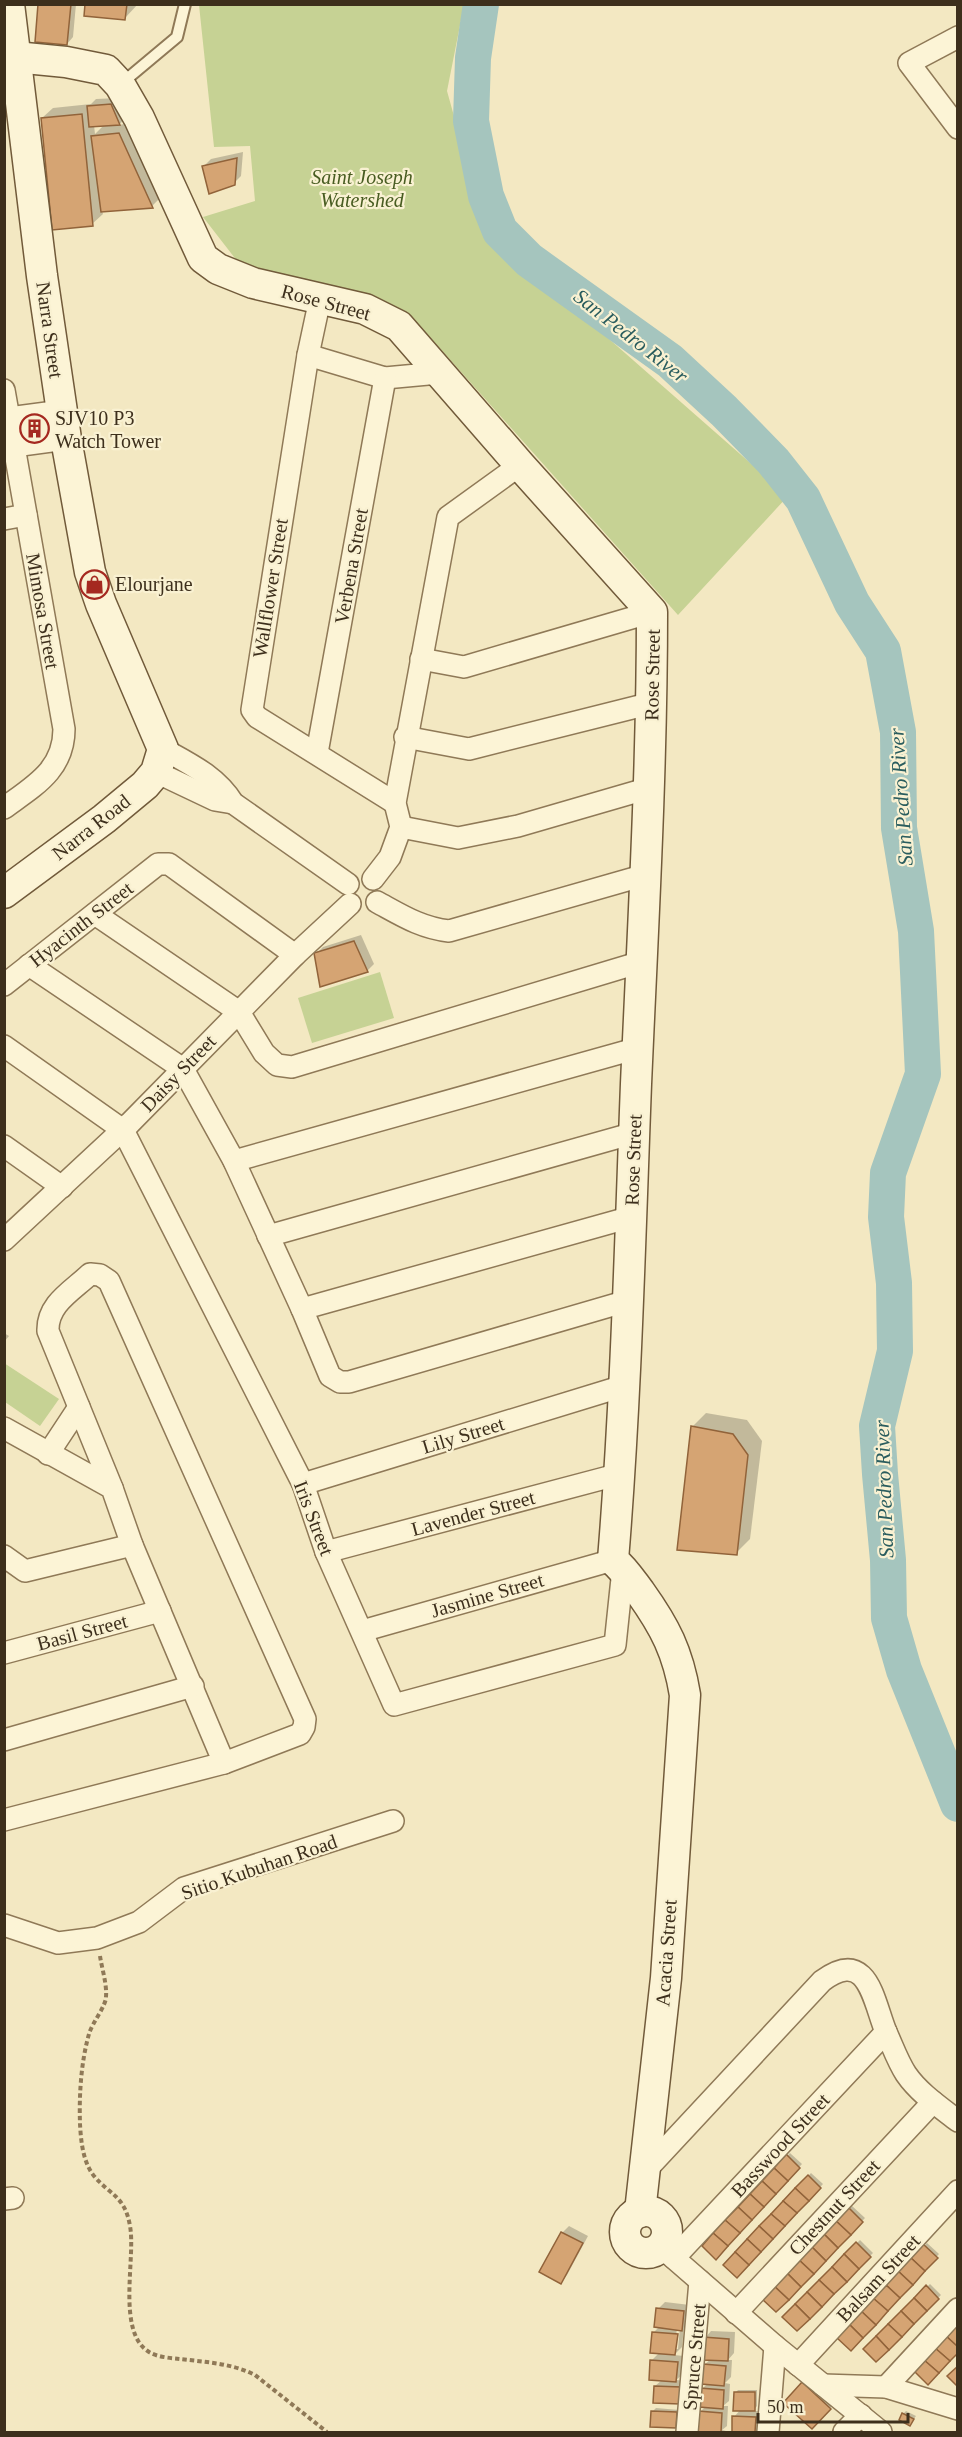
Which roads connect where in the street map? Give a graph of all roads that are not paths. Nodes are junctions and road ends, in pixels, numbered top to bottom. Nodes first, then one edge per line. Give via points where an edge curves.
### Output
1 (9, 4) edge
2 (185, 4) edge
3 (957, 37) edge
4 (15, 57) junction
5 (120, 86) junction
6 (957, 129) edge
7 (320, 299) junction
8 (308, 355) junction
9 (439, 373) junction
10 (385, 378) junction
11 (4, 390) edge
12 (64, 425) junction
13 (8, 432) edge
14 (520, 465) junction
15 (26, 515) junction
16 (4, 519) edge
17 (652, 612) junction
18 (420, 659) junction
19 (652, 703) junction
20 (405, 737) junction
21 (317, 753) junction
22 (160, 760) junction
23 (649, 788) junction
24 (394, 803) junction
25 (4, 808) edge
26 (401, 827) junction
27 (645, 875) junction
28 (373, 879) junction
29 (4, 893) edge
30 (349, 894) junction
31 (377, 902) junction
32 (94, 914) junction
33 (296, 955) junction
34 (641, 962) junction
35 (29, 965) junction
36 (4, 985) edge
37 (239, 1012) junction
38 (4, 1046) edge
39 (638, 1048) junction
40 (183, 1069) junction
41 (123, 1130) junction
42 (634, 1133) junction
43 (4, 1146) edge
44 (234, 1161) junction
45 (62, 1187) junction
46 (631, 1217) junction
47 (268, 1236) junction
48 (5, 1240) edge
49 (627, 1301) junction
50 (302, 1309) junction
51 (623, 1386) junction
52 (78, 1407) junction
53 (4, 1428) edge
54 (48, 1454) junction
55 (620, 1474) junction
56 (303, 1484) junction
57 (112, 1488) junction
58 (132, 1545) junction
59 (326, 1552) junction
60 (4, 1556) edge
61 (618, 1564) junction
62 (160, 1611) junction
63 (362, 1631) junction
64 (4, 1653) edge
65 (193, 1686) junction
66 (4, 1740) edge
67 (224, 1763) junction
68 (4, 1820) edge
69 (393, 1821) dead end
70 (4, 1925) edge
71 (886, 2032) junction
72 (933, 2102) junction
73 (957, 2121) edge
74 (646, 2170) junction
75 (957, 2191) edge
76 (668, 2253) junction
77 (700, 2282) junction
78 (957, 2309) edge
79 (736, 2313) junction
80 (775, 2346) junction
81 (798, 2365) junction
82 (823, 2385) junction
83 (886, 2387) junction
84 (957, 2409) edge
85 (861, 2415) junction
86 (687, 2433) edge
87 (768, 2433) edge
88 (844, 2433) edge
89 (881, 2433) edge

1 - 4 street, Narra Street
2 - 5 lane via 177,37
3 - 6 street via 909,63
4 - 5 street, Rose Street via 106,70
4 - 12 street, Narra Street
5 - 7 street, Rose Street via 139,118 203,258 218,269 253,283
7 - 8 street, Wallflower Street
7 - 9 street, Rose Street via 365,309 399,326
8 - 10 street
8 - 21 street, Wallflower Street via 252,710 257,717
9 - 10 street
9 - 14 street, Rose Street
10 - 21 street, Verbena Street
11 - 13 street, Mimosa Street
12 - 13 street
12 - 13 street
12 - 22 street, Narra Street via 90,572
13 - 15 street, Mimosa Street
14 - 17 street, Rose Street
14 - 18 street via 448,517
15 - 16 street
15 - 25 street, Mimosa Street via 64,742 51,769
17 - 18 street via 464,667
17 - 19 street, Rose Street
18 - 20 street
19 - 20 street via 469,749
19 - 23 street, Rose Street
20 - 24 street
21 - 24 street, Wallflower Street
22 - 29 street, Narra Road via 145,785
22 - 30 street via 215,800 233,802
23 - 26 street via 518,826 458,838
23 - 27 street, Rose Street
24 - 26 street
26 - 28 street via 390,856
27 - 31 street via 449,931 416,924
27 - 34 street, Rose Street
28 - 30 street via 362,876 352,880
28 - 31 street via 379,887
30 - 31 street via 359,910
30 - 33 street, Daisy Street
32 - 33 street, Hyacinth Street via 158,864 169,864
32 - 35 street, Hyacinth Street
32 - 37 street
33 - 37 street, Daisy Street
34 - 37 street via 292,1067 277,1065 264,1053
34 - 39 street, Rose Street
35 - 36 street, Hyacinth Street
35 - 40 street
37 - 40 street, Daisy Street
38 - 41 street
39 - 42 street, Rose Street
39 - 44 street
40 - 41 street, Daisy Street
40 - 44 street
41 - 45 street, Daisy Street
41 - 56 street, Iris Street
42 - 46 street, Rose Street
42 - 47 street
43 - 45 street
44 - 47 street
45 - 48 street, Daisy Street
46 - 49 street, Rose Street
46 - 50 street
47 - 50 street
49 - 50 street via 349,1382 330,1376
49 - 51 street, Rose Street
51 - 55 street, Rose Street
51 - 56 street, Lily Street
52 - 54 street
52 - 57 street
52 - 67 street via 48,1331 47,1318 90,1274 100,1275 109,1281 305,1719 300,1734
53 - 54 street
54 - 57 street
55 - 59 street, Lavender Street
55 - 61 street, Rose Street
56 - 59 street, Iris Street
57 - 58 street
58 - 60 street via 25,1571
58 - 62 street
59 - 63 street, Iris Street
61 - 63 street, Jasmine Street
61 - 63 street, Iris Street via 615,1645 394,1705
61 - 74 street, Acacia Street via 664,1625 682,1674 685,1695 666,1978
62 - 64 street, Basil Street
62 - 65 street
65 - 66 street
65 - 67 street
67 - 68 street
69 - 70 street, Sitio Kubuhan Road via 184,1888 139,1922 97,1938 58,1943
71 - 72 street via 906,2074
71 - 74 street via 872,1989 862,1975 850,1969 834,1972
71 - 76 street, Basswood Street
72 - 73 street
72 - 79 street, Chestnut Street
74 - 76 street, Acacia Street via 640,2211 628,2221 625,2236 640,2252
75 - 81 street, Balsam Street
76 - 77 street
77 - 79 street
77 - 86 street, Spruce Street
78 - 83 street
79 - 80 street
80 - 81 street
80 - 87 street
81 - 82 street
82 - 83 street
82 - 85 street
83 - 84 street
85 - 88 street
85 - 89 street

